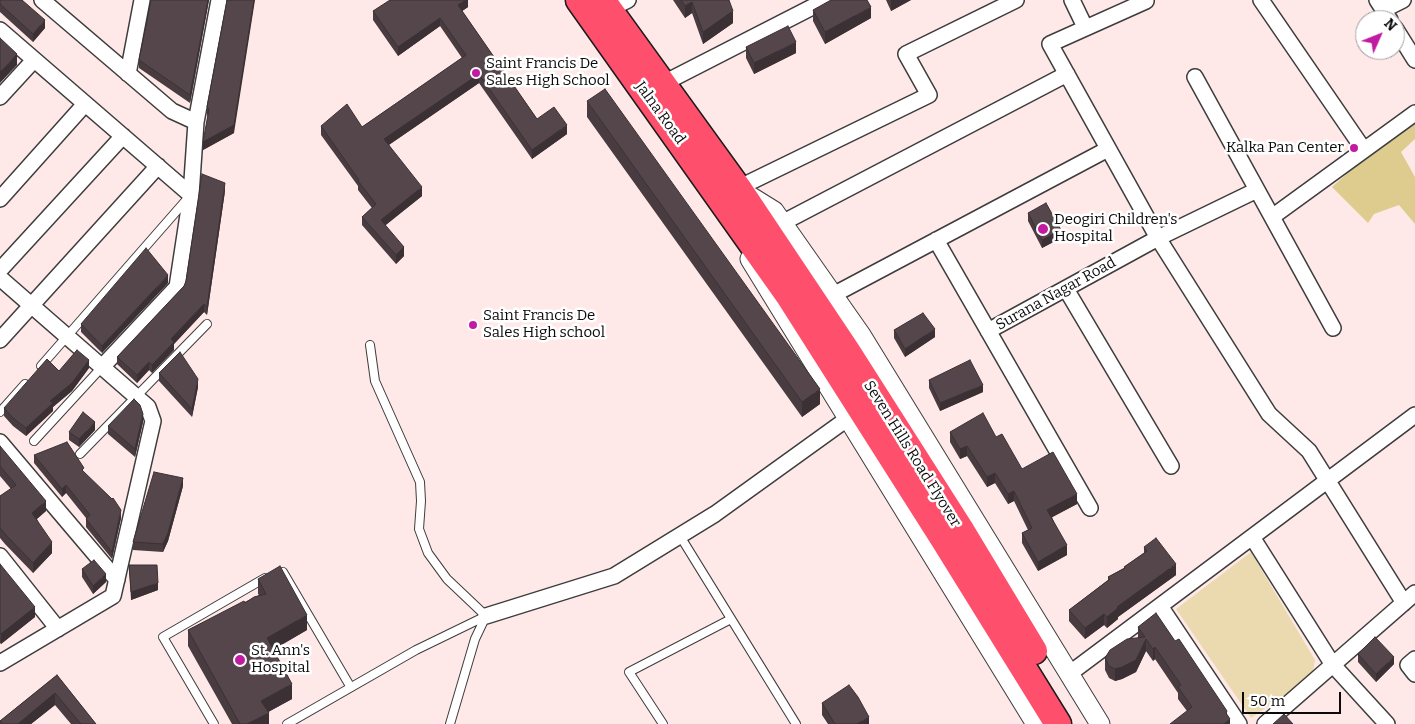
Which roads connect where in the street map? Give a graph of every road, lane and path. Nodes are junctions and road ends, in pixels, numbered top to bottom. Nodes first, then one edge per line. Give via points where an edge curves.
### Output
1 (42, 0) edge
2 (142, 0) edge
3 (219, 0) edge
4 (579, 0) edge
5 (826, 0) edge
6 (1016, 0) edge
7 (1072, 0) edge
8 (1261, 0) edge
9 (1403, 0) edge
10 (1146, 1) edge
11 (613, 3) edge
12 (1383, 10) edge
13 (1085, 27) junction
14 (0, 30) edge
15 (1405, 44) edge
16 (34, 60) junction
17 (1415, 60) edge
18 (128, 74) junction
19 (1067, 74) junction
20 (1195, 77) dead end
21 (662, 84) junction
22 (0, 97) edge
23 (85, 104) junction
24 (1415, 113) edge
25 (196, 122) junction
26 (123, 136) junction
27 (1108, 149) junction
28 (1364, 150) junction
29 (158, 166) junction
30 (738, 188) junction
31 (1257, 190) junction
32 (192, 195) junction
33 (0, 199) edge
34 (1272, 217) junction
35 (762, 224) junction
36 (1158, 238) junction
37 (936, 240) junction
38 (0, 270) edge
39 (0, 278) edge
40 (1066, 288) junction
41 (833, 295) junction
42 (32, 306) junction
43 (207, 324) dead end
44 (1333, 328) dead end
45 (988, 331) junction
46 (68, 337) junction
47 (0, 340) edge
48 (370, 345) dead end
49 (102, 366) junction
50 (37, 371) edge
51 (31, 378) edge
52 (136, 396) junction
53 (0, 412) edge
54 (1415, 415) edge
55 (848, 419) junction
56 (34, 441) dead end
57 (0, 442) edge
58 (80, 454) dead end
59 (1171, 466) dead end
60 (1327, 480) junction
61 (1090, 508) dead end
62 (680, 536) junction
63 (1252, 537) junction
64 (0, 556) edge
65 (117, 580) junction
66 (1410, 598) edge
67 (1160, 606) junction
68 (486, 616) junction
69 (731, 619) junction
70 (58, 629) junction
71 (1415, 660) edge
72 (0, 663) edge
73 (1333, 665) junction
74 (1069, 674) junction
75 (1415, 674) edge
76 (350, 686) junction
77 (214, 724) edge
78 (287, 724) edge
79 (450, 724) edge
80 (663, 724) edge
81 (796, 724) edge
82 (1036, 724) edge
83 (1058, 724) edge
84 (1078, 724) edge
85 (1100, 724) edge
86 (1239, 724) edge
87 (1265, 724) edge
88 (1387, 724) edge

1 - 18 street
2 - 18 street
3 - 25 street
4 - 35 highway, Jalna Road
5 - 21 street
6 - 30 street via 906,54 929,95
7 - 13 street
8 - 28 street
9 - 12 street
10 - 13 street
11 - 21 highway, Jalna Road
13 - 19 street via 1050,44
14 - 16 street
15 - 17 street
16 - 22 street
16 - 23 street
18 - 25 street via 172,111
19 - 27 street
19 - 35 street
20 - 31 street
21 - 30 highway, Jalna Road
23 - 26 street
23 - 33 street
24 - 28 street
25 - 32 street
26 - 29 street
26 - 38 street
27 - 36 street
27 - 37 street
28 - 34 street
29 - 32 street
29 - 42 street
30 - 35 highway, Seven Hills Road Flyover
31 - 34 street
31 - 36 street, Surana Nagar Road
32 - 46 lane
32 - 49 street via 177,287
34 - 44 street
35 - 41 street
35 - 55 street via 751,263
35 - 83 highway, Seven Hills Road Flyover via 763,259 856,400
35 - 84 highway, Seven Hills Road Flyover via 847,351
36 - 40 street, Surana Nagar Road
36 - 60 street via 1269,414 1309,451
37 - 41 street
37 - 45 street
39 - 42 street
40 - 45 street, Surana Nagar Road
40 - 59 street
41 - 74 street via 861,335
42 - 46 street
42 - 47 street
43 - 52 lane
45 - 61 street
46 - 49 street
46 - 50 lane
48 - 68 lane via 375,381 420,482 419,529 428,553 447,579
49 - 52 street
49 - 56 lane
51 - 53 lane
52 - 58 lane
52 - 65 street via 148,407 153,422
54 - 60 street
55 - 62 street
55 - 82 street
57 - 65 street
60 - 63 street
60 - 66 street
62 - 68 street via 614,576
62 - 69 lane
63 - 67 street
63 - 73 street
64 - 70 street
65 - 70 street via 114,596
66 - 73 street
67 - 74 street
67 - 86 street
68 - 76 lane
68 - 79 lane via 475,639
69 - 80 lane via 629,672
69 - 81 lane
70 - 72 street
71 - 75 street via 1408,665
73 - 87 street
73 - 88 street
74 - 85 street
76 - 77 lane via 282,569 163,637
76 - 78 lane

